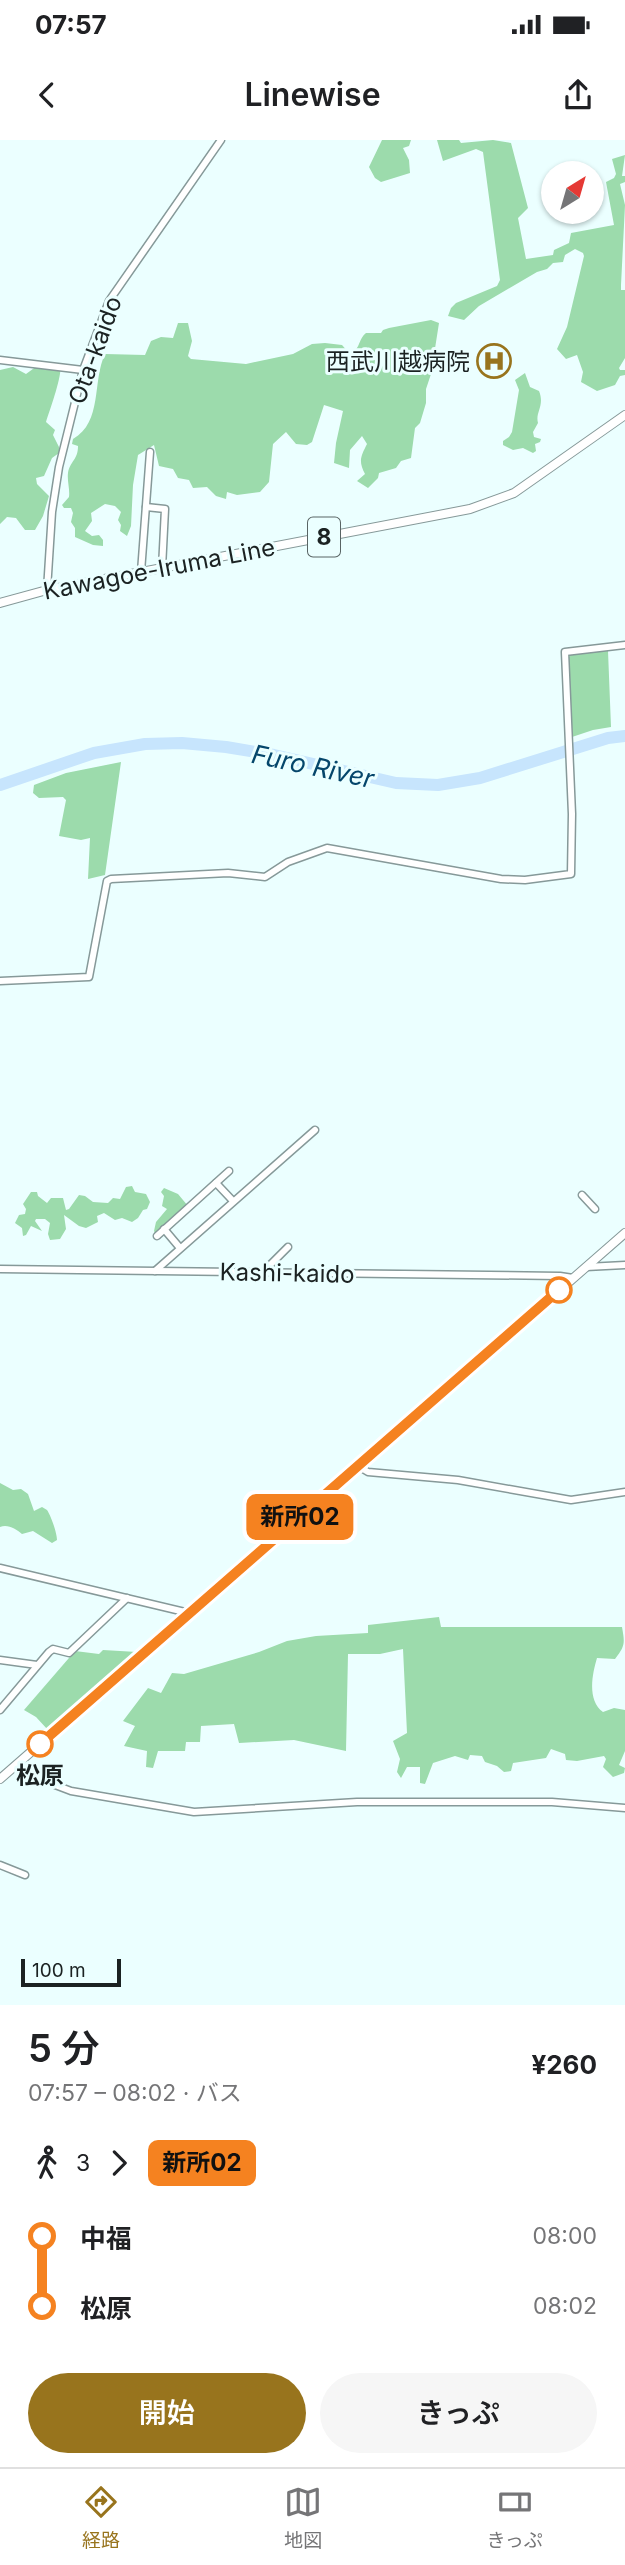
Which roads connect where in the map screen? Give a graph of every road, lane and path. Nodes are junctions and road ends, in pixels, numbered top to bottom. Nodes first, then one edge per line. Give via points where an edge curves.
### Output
1 (221, 140) edge
2 (0, 360) edge
3 (83, 370) junction
4 (625, 415) edge
5 (150, 452) dead end
6 (146, 508) junction
7 (162, 568) junction
8 (141, 572) junction
9 (47, 590) junction
10 (0, 603) edge
11 (625, 645) edge
12 (0, 981) edge
13 (315, 1130) dead end
14 (229, 1171) dead end
15 (216, 1182) junction
16 (582, 1195) dead end
17 (233, 1201) junction
18 (595, 1209) dead end
19 (164, 1229) junction
20 (625, 1233) edge
21 (157, 1236) dead end
22 (288, 1247) dead end
23 (180, 1248) junction
24 (625, 1265) edge
25 (586, 1266) junction
26 (0, 1269) edge
27 (155, 1271) junction
28 (262, 1273) junction
29 (573, 1278) junction
30 (358, 1466) junction
31 (625, 1492) edge
32 (0, 1568) edge
33 (127, 1598) junction
34 (189, 1613) junction
35 (0, 1660) edge
36 (37, 1665) junction
37 (0, 1710) edge
38 (17, 1764) junction
39 (0, 1779) edge
40 (625, 1808) edge
41 (0, 1865) edge
42 (25, 1875) dead end

1 - 3 street, Ota-kaido via 109,301
2 - 3 street
3 - 9 street, Ota-kaido via 59,467
4 - 7 main road, Kawagoe-Iruma Line / 8 via 537,478 495,501
5 - 6 street
6 - 7 street via 165,509
6 - 8 street
7 - 8 main road, Kawagoe-Iruma Line / 8
8 - 9 main road, Kawagoe-Iruma Line / 8
9 - 10 main road, Kawagoe-Iruma Line / 8
11 - 12 street via 565,652 571,874 502,879 327,848 288,862 265,877 228,873 111,879 89,977
13 - 17 street
14 - 15 street
15 - 17 street
15 - 19 street
16 - 18 street
17 - 23 street
19 - 21 street
19 - 23 street
20 - 25 main road
22 - 28 street
23 - 27 street
24 - 25 street
25 - 29 main road
26 - 27 street, Kashi-kaido
27 - 28 street, Kashi-kaido
28 - 29 street, Kashi-kaido
29 - 30 main road
30 - 31 street via 368,1472 458,1480 570,1500
30 - 34 main road
32 - 33 street
33 - 34 street
33 - 36 street via 69,1653 53,1649
34 - 38 main road
35 - 36 street
36 - 37 street
38 - 39 main road
38 - 40 street via 71,1791 194,1812 357,1802 552,1802
41 - 42 street

